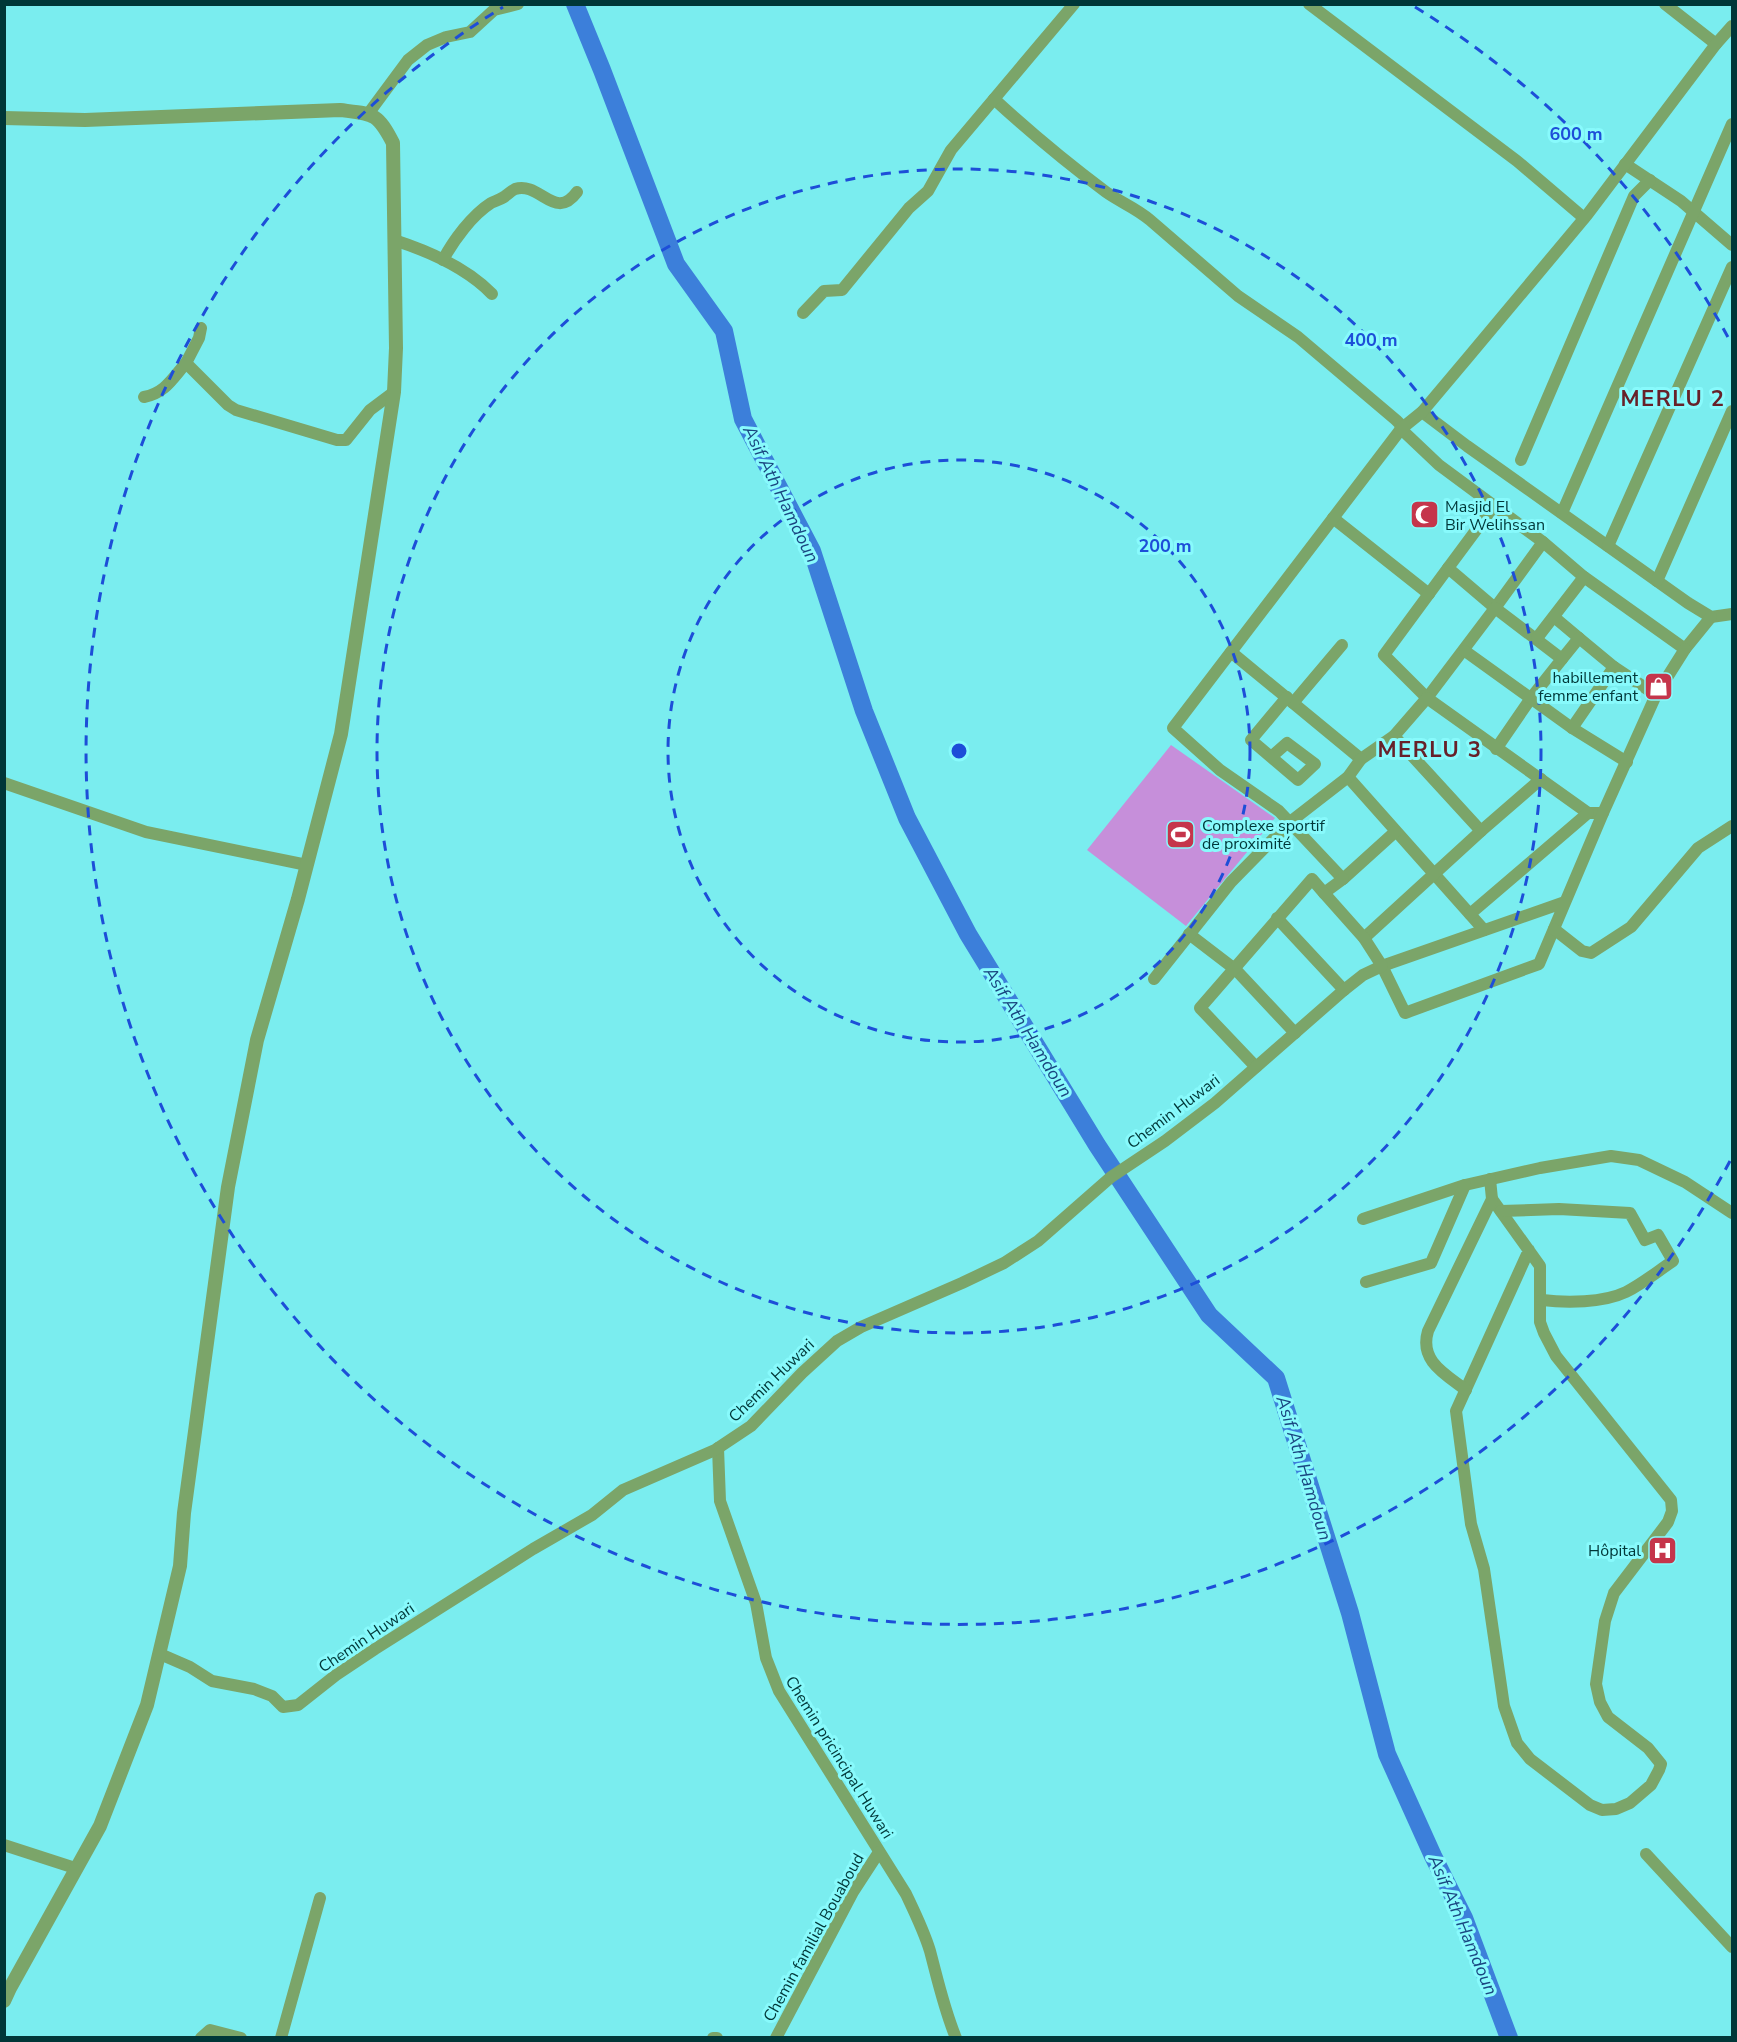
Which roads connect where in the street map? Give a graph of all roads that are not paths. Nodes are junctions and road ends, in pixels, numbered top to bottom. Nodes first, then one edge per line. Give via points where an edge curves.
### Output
1 (518, 4) edge
2 (1074, 4) edge
3 (1309, 4) edge
4 (1665, 4) edge
5 (1732, 28) edge
6 (1716, 44) junction
7 (994, 99) junction
8 (368, 114) junction
9 (4, 118) edge
10 (1732, 124) edge
11 (1625, 164) junction
12 (1650, 180) junction
13 (577, 192) dead end
14 (1694, 212) junction
15 (1584, 218) junction
16 (394, 240) junction
17 (1732, 245) edge
18 (443, 260) junction
19 (1732, 267) edge
20 (492, 294) dead end
21 (803, 313) dead end
22 (201, 328) dead end
23 (186, 363) junction
24 (394, 392) junction
25 (144, 397) dead end
26 (1732, 411) edge
27 (1422, 412) junction
28 (1401, 429) junction
29 (1521, 460) dead end
30 (1494, 506) junction
31 (1562, 513) junction
32 (1334, 518) junction
33 (1543, 542) junction
34 (1608, 546) junction
35 (1448, 568) junction
36 (1584, 577) junction
37 (1657, 581) junction
38 (1429, 594) junction
39 (1495, 608) junction
40 (1732, 614) edge
41 (1711, 616) junction
42 (1554, 617) junction
43 (1537, 638) junction
44 (1579, 638) junction
45 (1342, 645) dead end
46 (1685, 649) junction
47 (1464, 651) junction
48 (1231, 652) junction
49 (1562, 659) junction
50 (1614, 667) junction
51 (1656, 695) junction
52 (1427, 698) junction
53 (1531, 698) junction
54 (1290, 700) junction
55 (1572, 728) junction
56 (1394, 736) junction
57 (1496, 749) junction
58 (1271, 757) dead end
59 (1361, 759) junction
60 (1627, 762) junction
61 (1348, 777) junction
62 (1542, 779) junction
63 (4, 783) edge
64 (1587, 813) junction
65 (1603, 813) junction
66 (1290, 822) junction
67 (1732, 826) edge
68 (1481, 831) junction
69 (1395, 832) junction
70 (307, 865) junction
71 (1435, 874) junction
72 (1343, 879) junction
73 (1324, 893) junction
74 (1565, 902) junction
75 (1470, 914) junction
76 (1277, 918) junction
77 (1554, 929) junction
78 (1484, 930) junction
79 (1189, 934) junction
80 (1364, 938) junction
81 (1382, 966) junction
82 (1236, 970) junction
83 (1154, 979) dead end
84 (1344, 990) junction
85 (1296, 1033) junction
86 (1256, 1067) junction
87 (1490, 1179) junction
88 (1465, 1185) junction
89 (1492, 1198) junction
90 (1501, 1211) junction
91 (1732, 1213) edge
92 (1363, 1219) dead end
93 (1529, 1250) junction
94 (1366, 1282) dead end
95 (1542, 1300) junction
96 (1466, 1390) junction
97 (718, 1448) junction
98 (160, 1654) junction
99 (4, 1845) edge
100 (879, 1852) junction
101 (1646, 1854) dead end
102 (75, 1868) junction
103 (320, 1898) dead end
104 (1732, 1947) edge
105 (4, 2001) edge
106 (201, 2037) edge
107 (241, 2037) edge
108 (281, 2037) edge
109 (776, 2037) edge
110 (956, 2037) edge

1 - 8 street via 494,9 470,32 427,45 408,60
2 - 7 street
3 - 15 street via 1517,161
4 - 6 street
5 - 6 street
6 - 11 street
7 - 21 street via 951,150 928,191 909,208 842,290 824,291
7 - 28 street via 1038,139 1150,220 1238,296 1298,337 1396,420
8 - 9 street via 340,110 86,120
8 - 16 street via 382,122 393,143
10 - 14 street
11 - 12 street
11 - 15 street
12 - 14 street
12 - 29 street via 1634,196
13 - 18 street via 572,200 560,204 531,189 515,189 482,210 454,241
14 - 17 street
14 - 31 street
15 - 27 street
16 - 18 street
16 - 24 street
18 - 20 street
19 - 34 street
22 - 23 street
23 - 24 street via 236,410 337,440 346,440 370,410
23 - 25 street via 164,390
24 - 70 street via 341,734
26 - 37 street
27 - 28 street
27 - 31 street
28 - 30 street via 1439,465
28 - 32 street
30 - 33 street
30 - 35 street
31 - 34 street
32 - 38 street
32 - 48 street
33 - 36 street
33 - 39 street
34 - 37 street
35 - 38 street
35 - 39 street
36 - 42 street
36 - 46 street
37 - 41 street
38 - 52 street via 1384,655
39 - 43 street
39 - 47 street
40 - 41 street
41 - 46 street
42 - 43 street
42 - 44 street
43 - 49 street
44 - 49 street
44 - 50 street
45 - 54 street
46 - 51 street
47 - 52 street
47 - 53 street
48 - 54 street
48 - 66 street via 1173,729
49 - 53 street
50 - 51 street
50 - 55 street
51 - 60 street
52 - 56 street
52 - 57 street
53 - 55 street
53 - 57 street
54 - 58 street via 1251,740
54 - 59 street
55 - 60 street
56 - 59 street
56 - 68 street
57 - 62 street
59 - 61 street
60 - 65 street
61 - 66 street
61 - 69 street
62 - 64 street
62 - 68 street
63 - 70 street via 146,832
64 - 65 street
64 - 75 street
65 - 74 street
66 - 72 street
66 - 79 street via 1231,882
67 - 77 street via 1698,848 1631,927 1591,953 1582,951
68 - 71 street
69 - 71 street
69 - 72 street
70 - 98 street via 257,1040 230,1175 180,1566
71 - 75 street
71 - 80 street
72 - 73 street
73 - 76 street via 1312,879
73 - 80 street
74 - 77 street
74 - 78 street, Chemin Huwari
75 - 78 street
76 - 82 street
76 - 84 street
77 - 81 street via 1539,964 1405,1013
78 - 81 street, Chemin Huwari
79 - 82 street
79 - 83 street
80 - 81 street
81 - 84 street, Chemin Huwari
82 - 85 street
82 - 86 street via 1200,1008
84 - 85 street, Chemin Huwari
85 - 86 street, Chemin Huwari
86 - 97 street, Chemin Huwari via 1198,1115 1111,1177 1030,1246 1004,1263 837,1341 751,1426
87 - 88 street
87 - 89 street
87 - 91 street via 1611,1156 1627,1157 1685,1182
88 - 92 street
88 - 94 street via 1431,1263
89 - 90 street
89 - 96 street via 1425,1341 1426,1351 1440,1371
90 - 93 street
90 - 95 street via 1630,1213 1645,1240 1658,1235 1673,1261 1624,1293 1589,1301
93 - 95 street via 1540,1266
93 - 96 street
95 - 96 street via 1540,1322 1556,1356 1671,1500 1668,1522 1618,1587 1605,1621 1596,1684 1600,1702 1608,1717 1648,1748 1661,1764 1651,1785 1616,1809 1602,1810 1590,1805 1530,1759 1509,1725 1484,1569 1471,1524 1456,1411
97 - 98 street, Chemin Huwari via 624,1490 592,1515 533,1548 336,1674 298,1705 283,1707 272,1696 254,1689 212,1681
97 - 100 street, Chemin pricincipal Huwari via 720,1502 756,1603 772,1677
98 - 102 street via 147,1705 100,1826
99 - 102 street
100 - 109 street, Chemin familial Bouaboud
100 - 110 street, Chemin pricincipal Huwari via 920,1922
101 - 104 street
102 - 105 street
103 - 108 street
106 - 107 street via 210,2030

